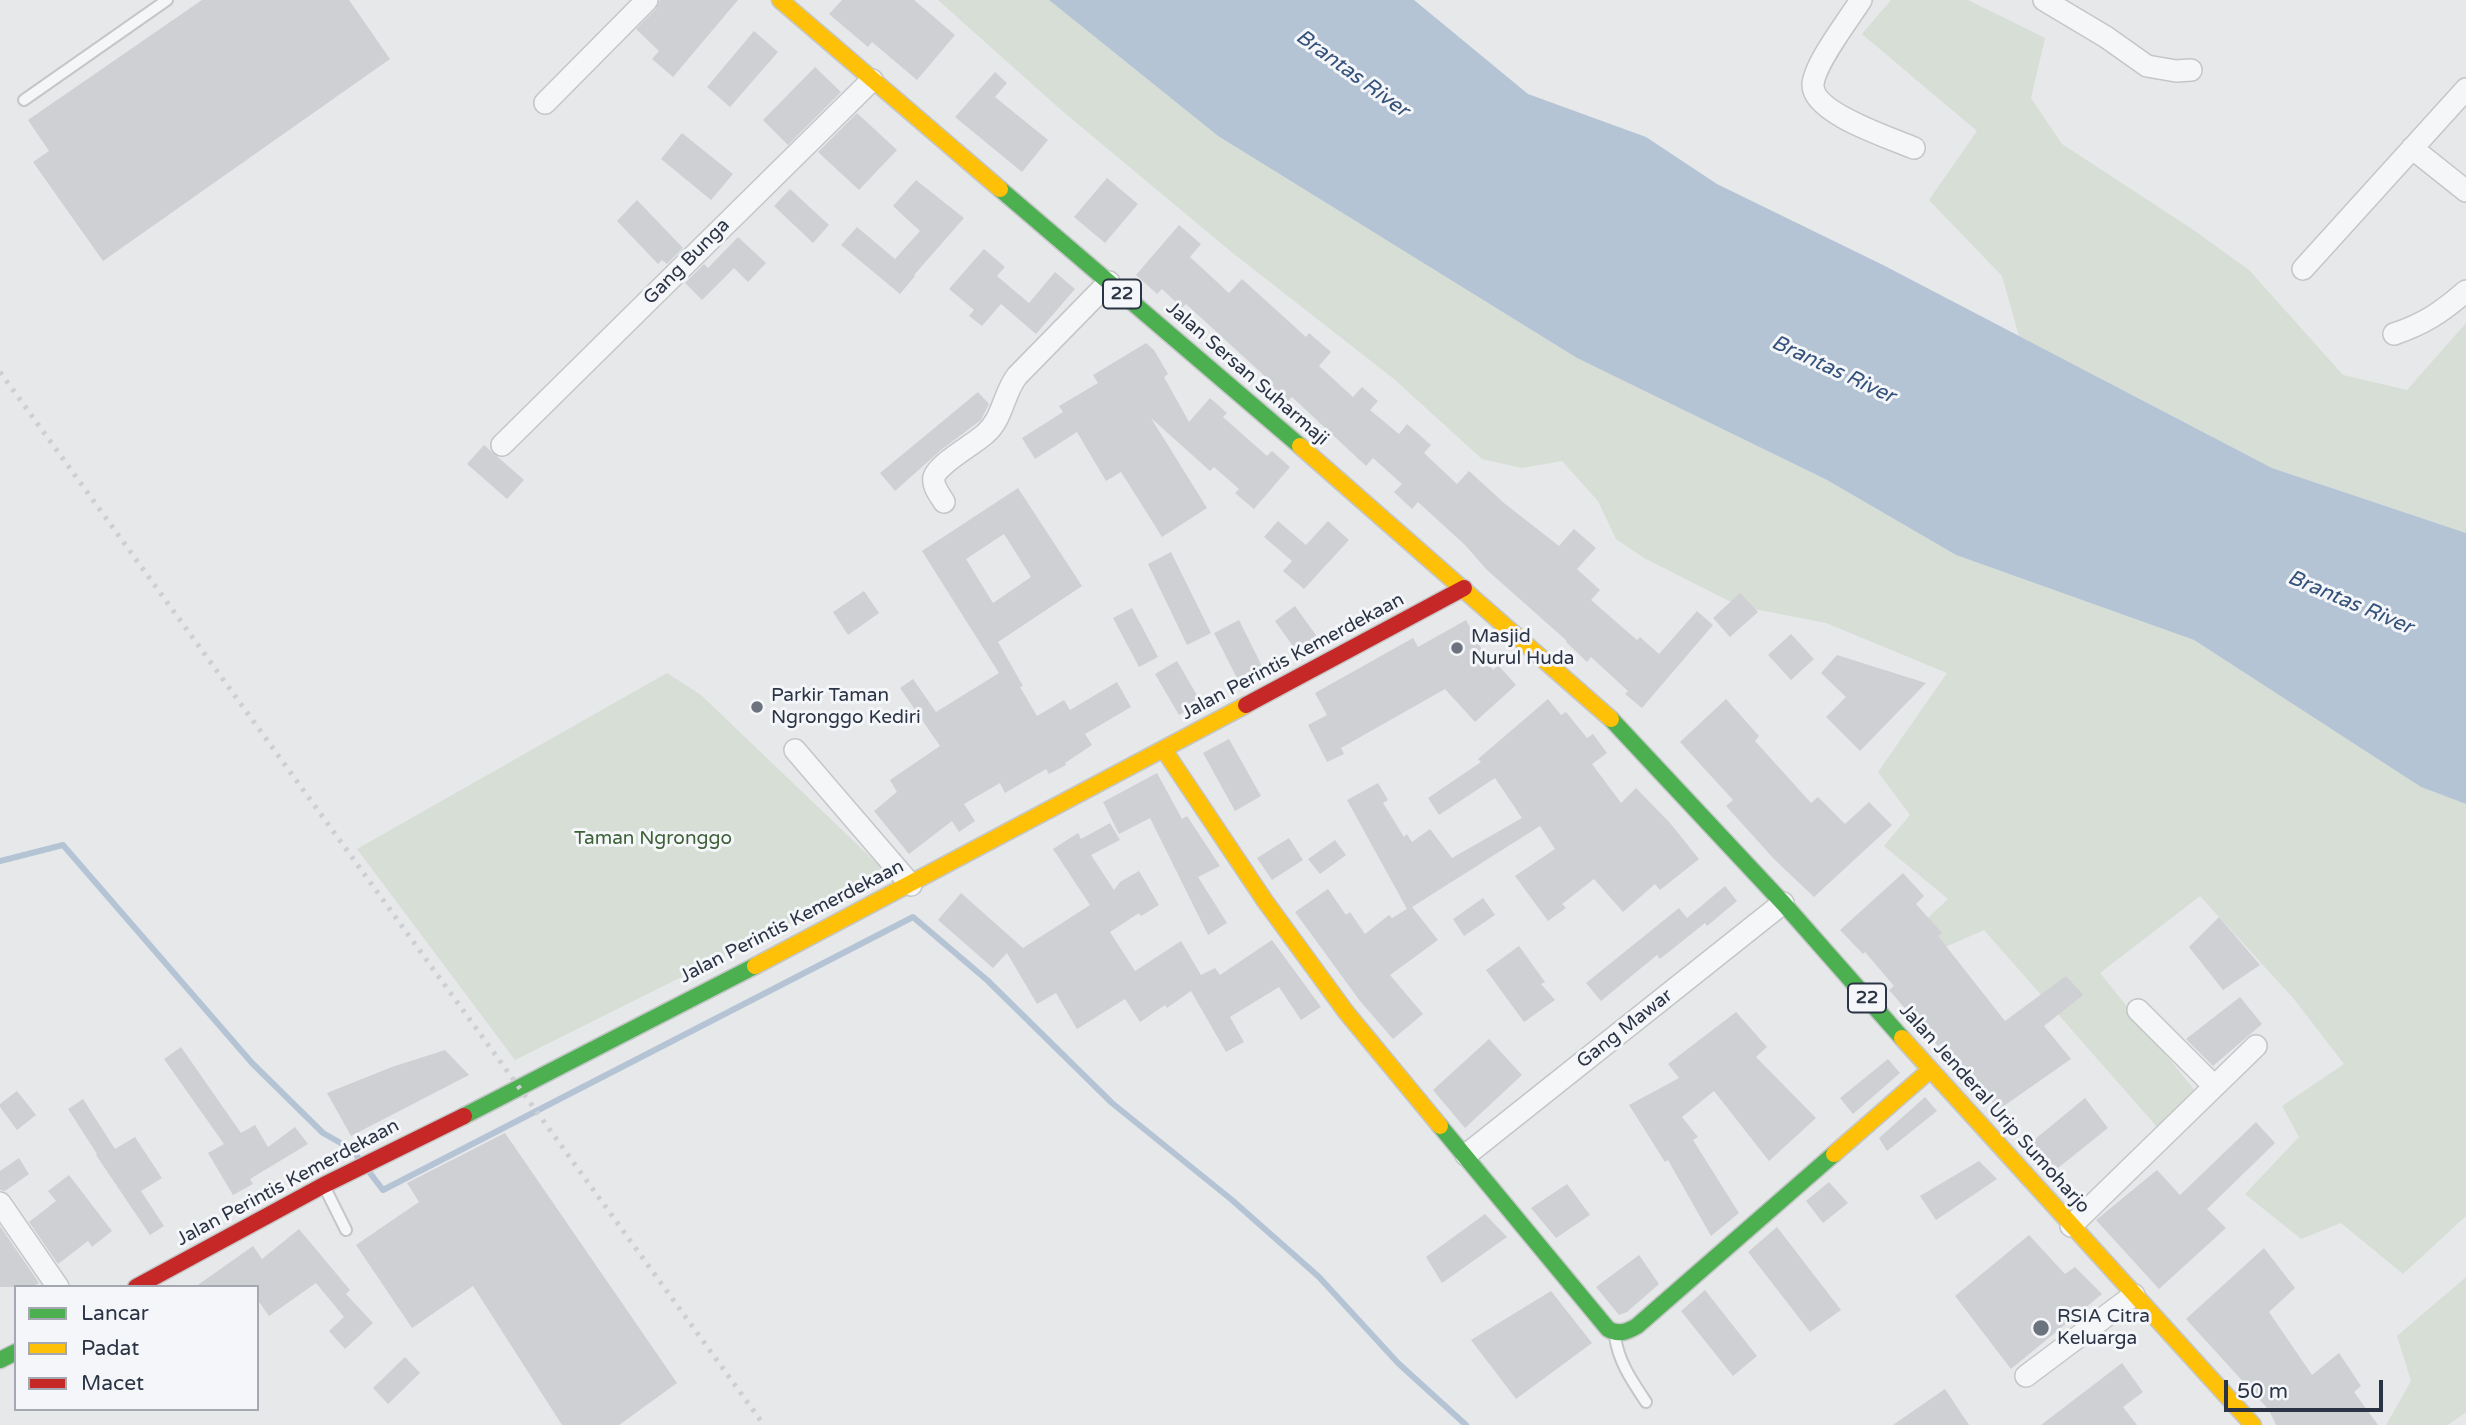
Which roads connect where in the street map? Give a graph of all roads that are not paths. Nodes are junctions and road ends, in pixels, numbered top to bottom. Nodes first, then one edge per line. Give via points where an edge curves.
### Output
1 (167, 0) edge
2 (647, 0) edge
3 (780, 0) edge
4 (1861, 0) edge
5 (2043, 0) edge
6 (2191, 70) dead end
7 (872, 80) junction
8 (2466, 89) edge
9 (24, 100) dead end
10 (545, 103) dead end
11 (1914, 148) dead end
12 (2412, 148) junction
13 (2466, 191) edge
14 (2303, 269) dead end
15 (1109, 282) junction
16 (2466, 291) edge
17 (2394, 334) dead end
18 (502, 445) dead end
19 (944, 502) dead end
20 (1464, 588) junction
21 (795, 750) dead end
22 (1164, 750) junction
23 (911, 885) junction
24 (1783, 903) junction
25 (2138, 1010) dead end
26 (2256, 1046) dead end
27 (1930, 1070) junction
28 (2214, 1086) junction
29 (1466, 1155) junction
30 (324, 1185) junction
31 (0, 1203) edge
32 (2071, 1226) junction
33 (346, 1230) dead end
34 (57, 1285) edge
35 (140, 1285) edge
36 (2134, 1296) junction
37 (1615, 1333) junction
38 (2026, 1376) dead end
39 (1646, 1402) dead end
40 (2253, 1425) edge

1 - 9 lane
2 - 10 street
3 - 7 main road, Jalan Sersan Suharmaji / 22
4 - 11 street via 1816,74 1815,94 1833,113
5 - 6 street via 2147,66
7 - 15 main road, Jalan Sersan Suharmaji / 22
7 - 18 street, Gang Bunga
8 - 12 street
12 - 13 street
12 - 14 street
15 - 19 street via 1017,376 988,432 935,475 933,485
15 - 20 main road, Jalan Sersan Suharmaji / 22
16 - 17 street via 2420,325
20 - 22 main road, Jalan Perintis Kemerdekaan
20 - 24 main road, Jalan Jenderal Urip Sumoharjo / 22 via 1604,712
21 - 23 street
22 - 23 main road, Jalan Perintis Kemerdekaan
22 - 29 main road via 1346,1012
23 - 30 main road, Jalan Perintis Kemerdekaan
24 - 27 main road, Jalan Jenderal Urip Sumoharjo / 22
24 - 29 street, Gang Mawar
25 - 28 street
26 - 28 street
27 - 32 main road, Jalan Jenderal Urip Sumoharjo / 22
27 - 37 main road via 1637,1326
28 - 32 street
29 - 37 main road
30 - 33 lane
30 - 35 main road, Jalan Perintis Kemerdekaan
31 - 34 street
32 - 36 main road, Jalan Jenderal Urip Sumoharjo / 22
36 - 38 street
36 - 40 main road, Jalan Jenderal Urip Sumoharjo / 22
37 - 39 lane via 1617,1351

